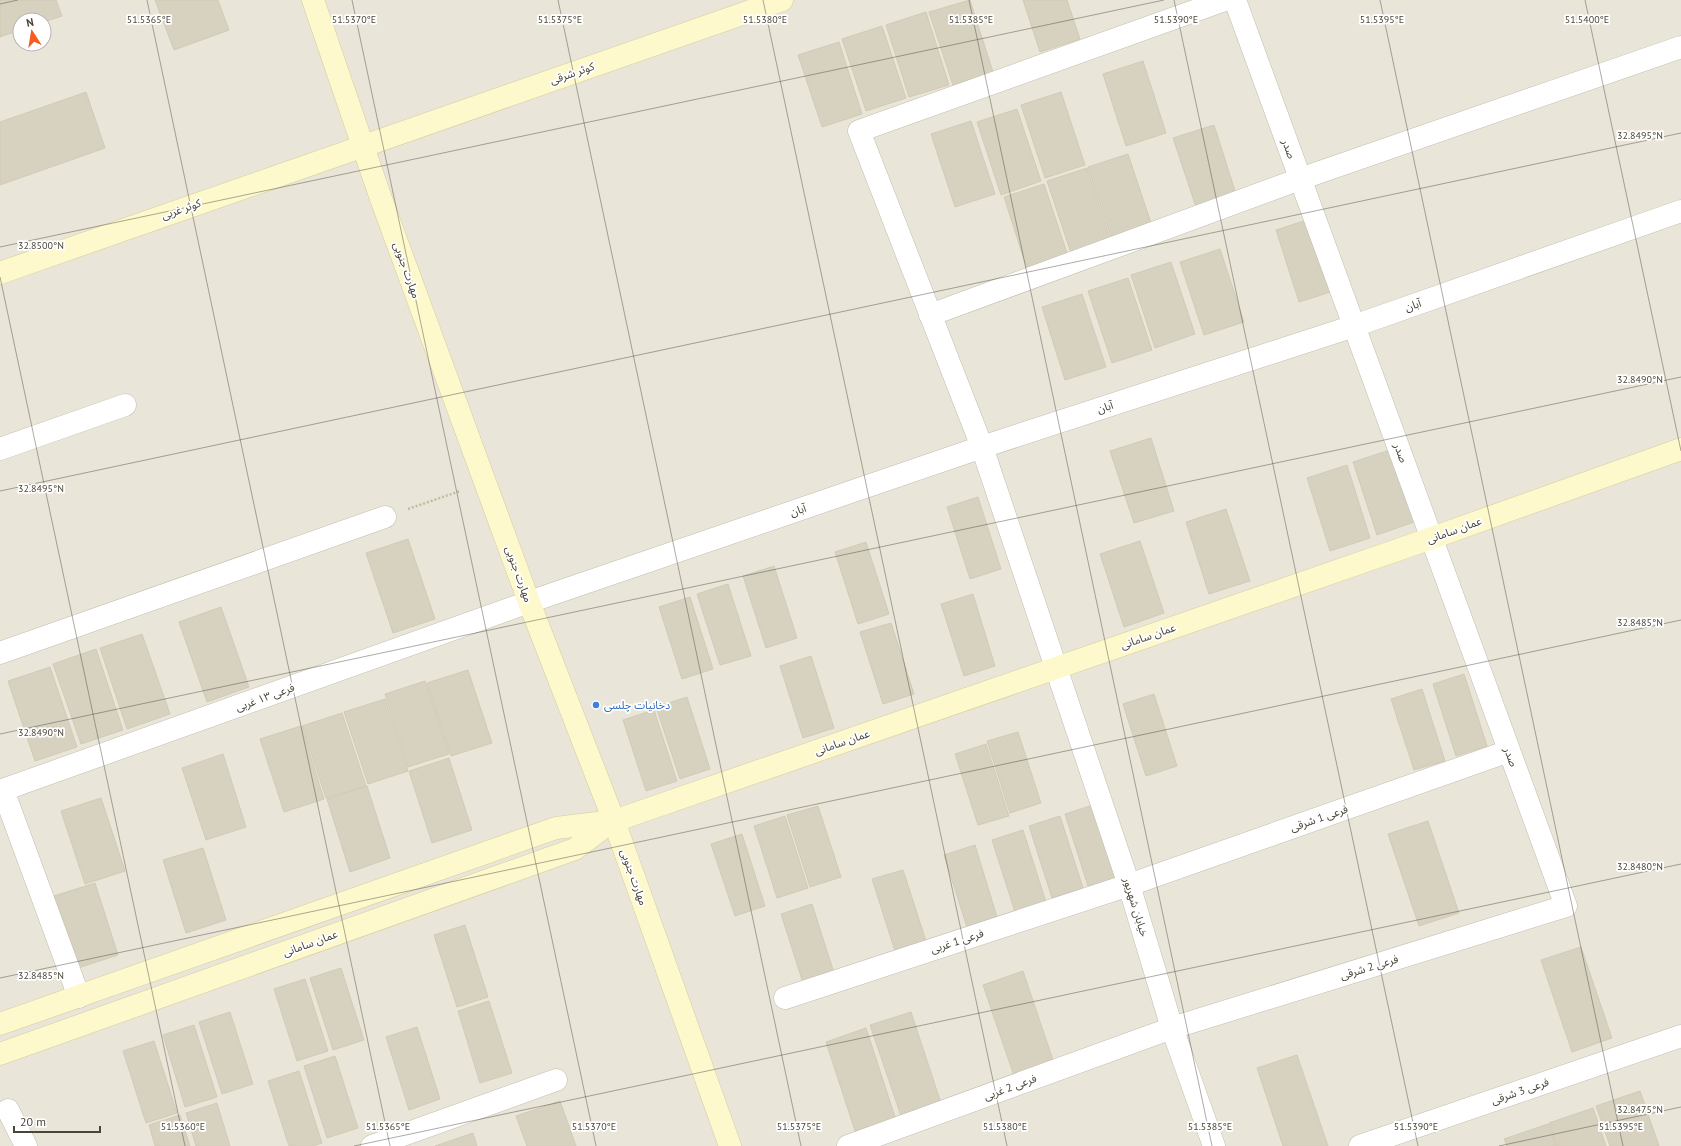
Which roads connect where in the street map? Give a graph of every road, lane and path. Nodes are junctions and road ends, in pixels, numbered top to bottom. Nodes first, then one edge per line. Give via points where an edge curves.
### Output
1 (313, 0) edge
2 (1225, 0) edge
3 (1235, 0) edge
4 (774, 1) edge
5 (1681, 47) edge
6 (362, 145) junction
7 (1300, 179) junction
8 (1681, 211) edge
9 (0, 272) edge
10 (930, 315) junction
11 (1354, 326) junction
12 (125, 405) dead end
13 (982, 447) junction
14 (0, 449) edge
15 (1681, 449) edge
16 (485, 483) junction
17 (385, 517) joint
18 (1432, 538) junction
19 (529, 602) junction
20 (0, 654) edge
21 (1056, 668) junction
22 (1509, 750) junction
23 (2, 791) edge
24 (614, 820) junction
25 (1129, 885) junction
26 (1566, 906) joint
27 (79, 996) junction
28 (785, 998) dead end
29 (86, 1023) junction
30 (0, 1024) edge
31 (1172, 1028) junction
32 (1681, 1036) edge
33 (0, 1054) edge
34 (556, 1080) dead end
35 (16, 1146) edge
36 (26, 1146) edge
37 (372, 1146) edge
38 (730, 1146) edge
39 (848, 1146) edge
40 (1214, 1146) edge
41 (1360, 1146) edge

1 - 6 street, مهارت جنوبی
2 - 10 street, خیابان شهریور via 859,131
3 - 7 street, صدر
4 - 6 street, کوثر شرقی
5 - 7 street
6 - 9 street, کوثر غربی
6 - 16 street, مهارت جنوبی
7 - 10 street
7 - 11 street, صدر
8 - 11 street, آبان
10 - 13 street, خیابان شهریور
11 - 13 street, آبان
11 - 18 street, صدر
12 - 14 street
13 - 19 street, آبان
13 - 21 street, خیابان شهریور
15 - 18 street, عمان سامانی
16 - 17 path
16 - 19 street, مهارت جنوبی
17 - 20 street
18 - 21 street, عمان سامانی
18 - 22 street, صدر
19 - 23 street, فرعی ۱۳ غربی
19 - 24 street, مهارت جنوبی
21 - 24 street, عمان سامانی
21 - 25 street, خیابان شهریور
22 - 25 street, فرعی 1 شرقی
22 - 26 street, صدر
23 - 27 street
24 - 27 street, عمان سامانی via 556,828
24 - 29 street, عمان سامانی via 575,849
24 - 38 street, مهارت جنوبی
25 - 28 street, فرعی 1 غربی
25 - 31 street, خیابان شهریور
26 - 31 street, فرعی 2 شرقی
27 - 29 street
27 - 30 street, عمان سامانی
29 - 33 street, عمان سامانی
31 - 39 street, فرعی 2 غربی
31 - 40 street, خیابان شهریور
32 - 41 street, فرعی 3 شرقی
34 - 37 street
35 - 36 street via 8,1110

